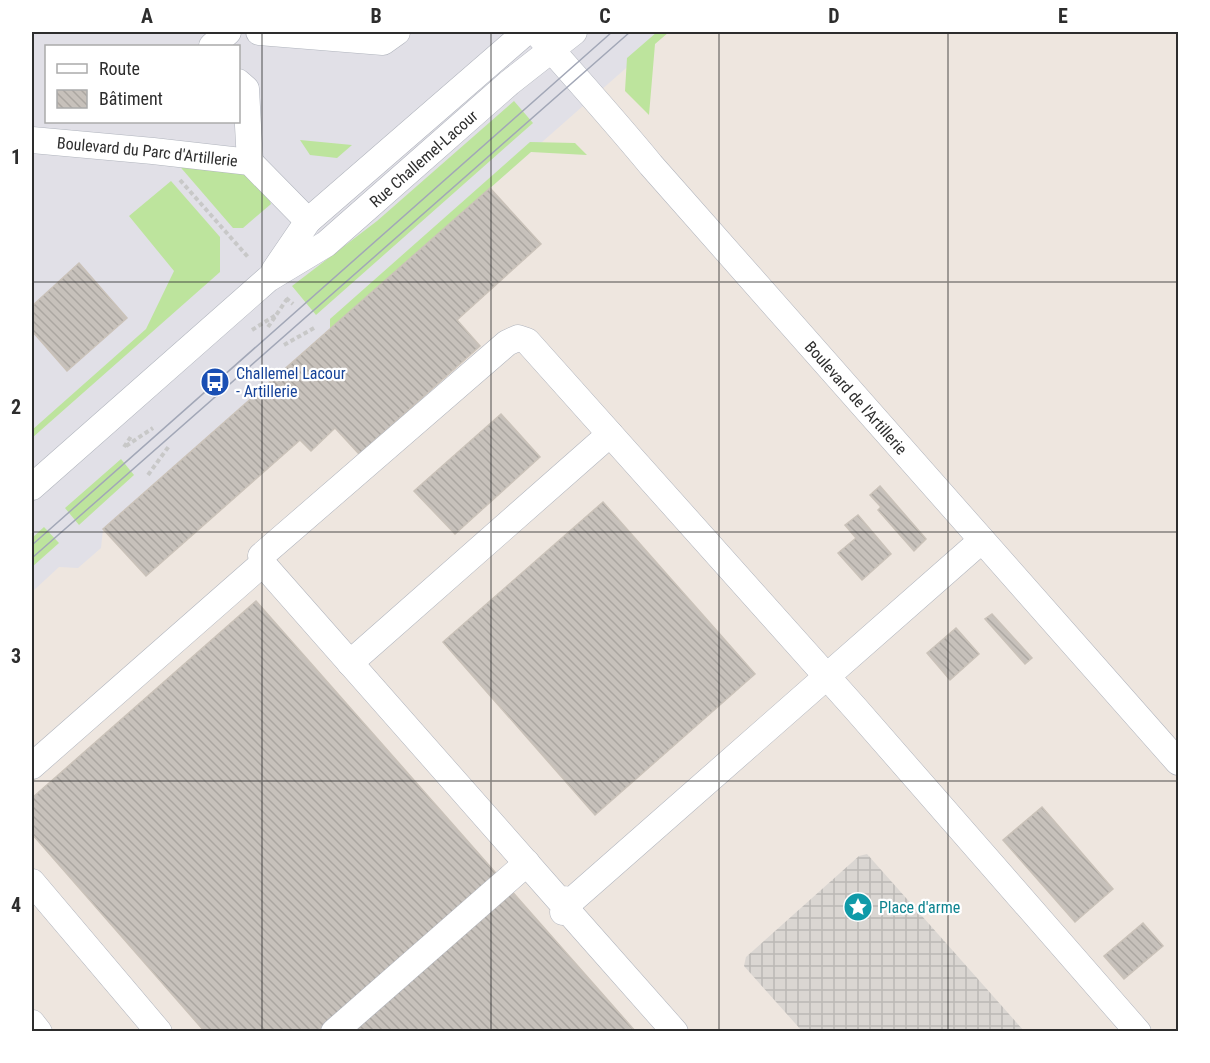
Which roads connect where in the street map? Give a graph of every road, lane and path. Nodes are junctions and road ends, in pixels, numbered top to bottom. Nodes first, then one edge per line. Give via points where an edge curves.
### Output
1 (228, 32) edge
2 (259, 32) edge
3 (397, 32) edge
4 (526, 32) edge
5 (574, 32) edge
6 (543, 40) edge
7 (213, 45) edge
8 (240, 84) edge
9 (32, 140) edge
10 (153, 151) junction
11 (250, 162) junction
12 (308, 221) junction
13 (248, 257) dead end
14 (268, 279) junction
15 (287, 299) dead end
16 (268, 327) dead end
17 (314, 328) dead end
18 (284, 345) dead end
19 (153, 428) dead end
20 (610, 434) junction
21 (169, 446) dead end
22 (124, 447) dead end
23 (148, 475) dead end
24 (32, 487) edge
25 (982, 540) junction
26 (262, 562) junction
27 (350, 663) junction
28 (826, 676) junction
29 (1179, 762) edge
30 (32, 766) edge
31 (527, 863) junction
32 (32, 882) edge
33 (566, 905) junction
34 (32, 1023) edge
35 (39, 1032) edge
36 (159, 1032) edge
37 (334, 1032) edge
38 (675, 1032) edge
39 (1138, 1032) edge

1 - 7 street
2 - 3 street via 383,42
4 - 12 street, Rue Challemel-Lacour
5 - 6 street, Rue Challemel-Lacour
6 - 14 street, Rue Challemel-Lacour via 509,83 326,244
6 - 25 street, Boulevard de l'Artillerie
8 - 11 street via 246,89
9 - 10 street, Boulevard du Parc d'Artillerie
10 - 11 street, Boulevard du Parc d'Artillerie
10 - 13 path
11 - 12 street, Boulevard du Parc d'Artillerie
12 - 14 street, Rue Challemel-Lacour
14 - 24 street, Rue Challemel-Lacour
15 - 16 path
17 - 18 path
19 - 22 path
20 - 26 street via 536,350 518,338 497,351
20 - 27 street
20 - 28 street
21 - 23 path
25 - 28 street
25 - 29 street, Boulevard de l'Artillerie
26 - 27 street
26 - 30 street
27 - 31 street
28 - 33 street
28 - 39 street
31 - 33 street
31 - 37 street
32 - 36 street
33 - 38 street
34 - 35 street

